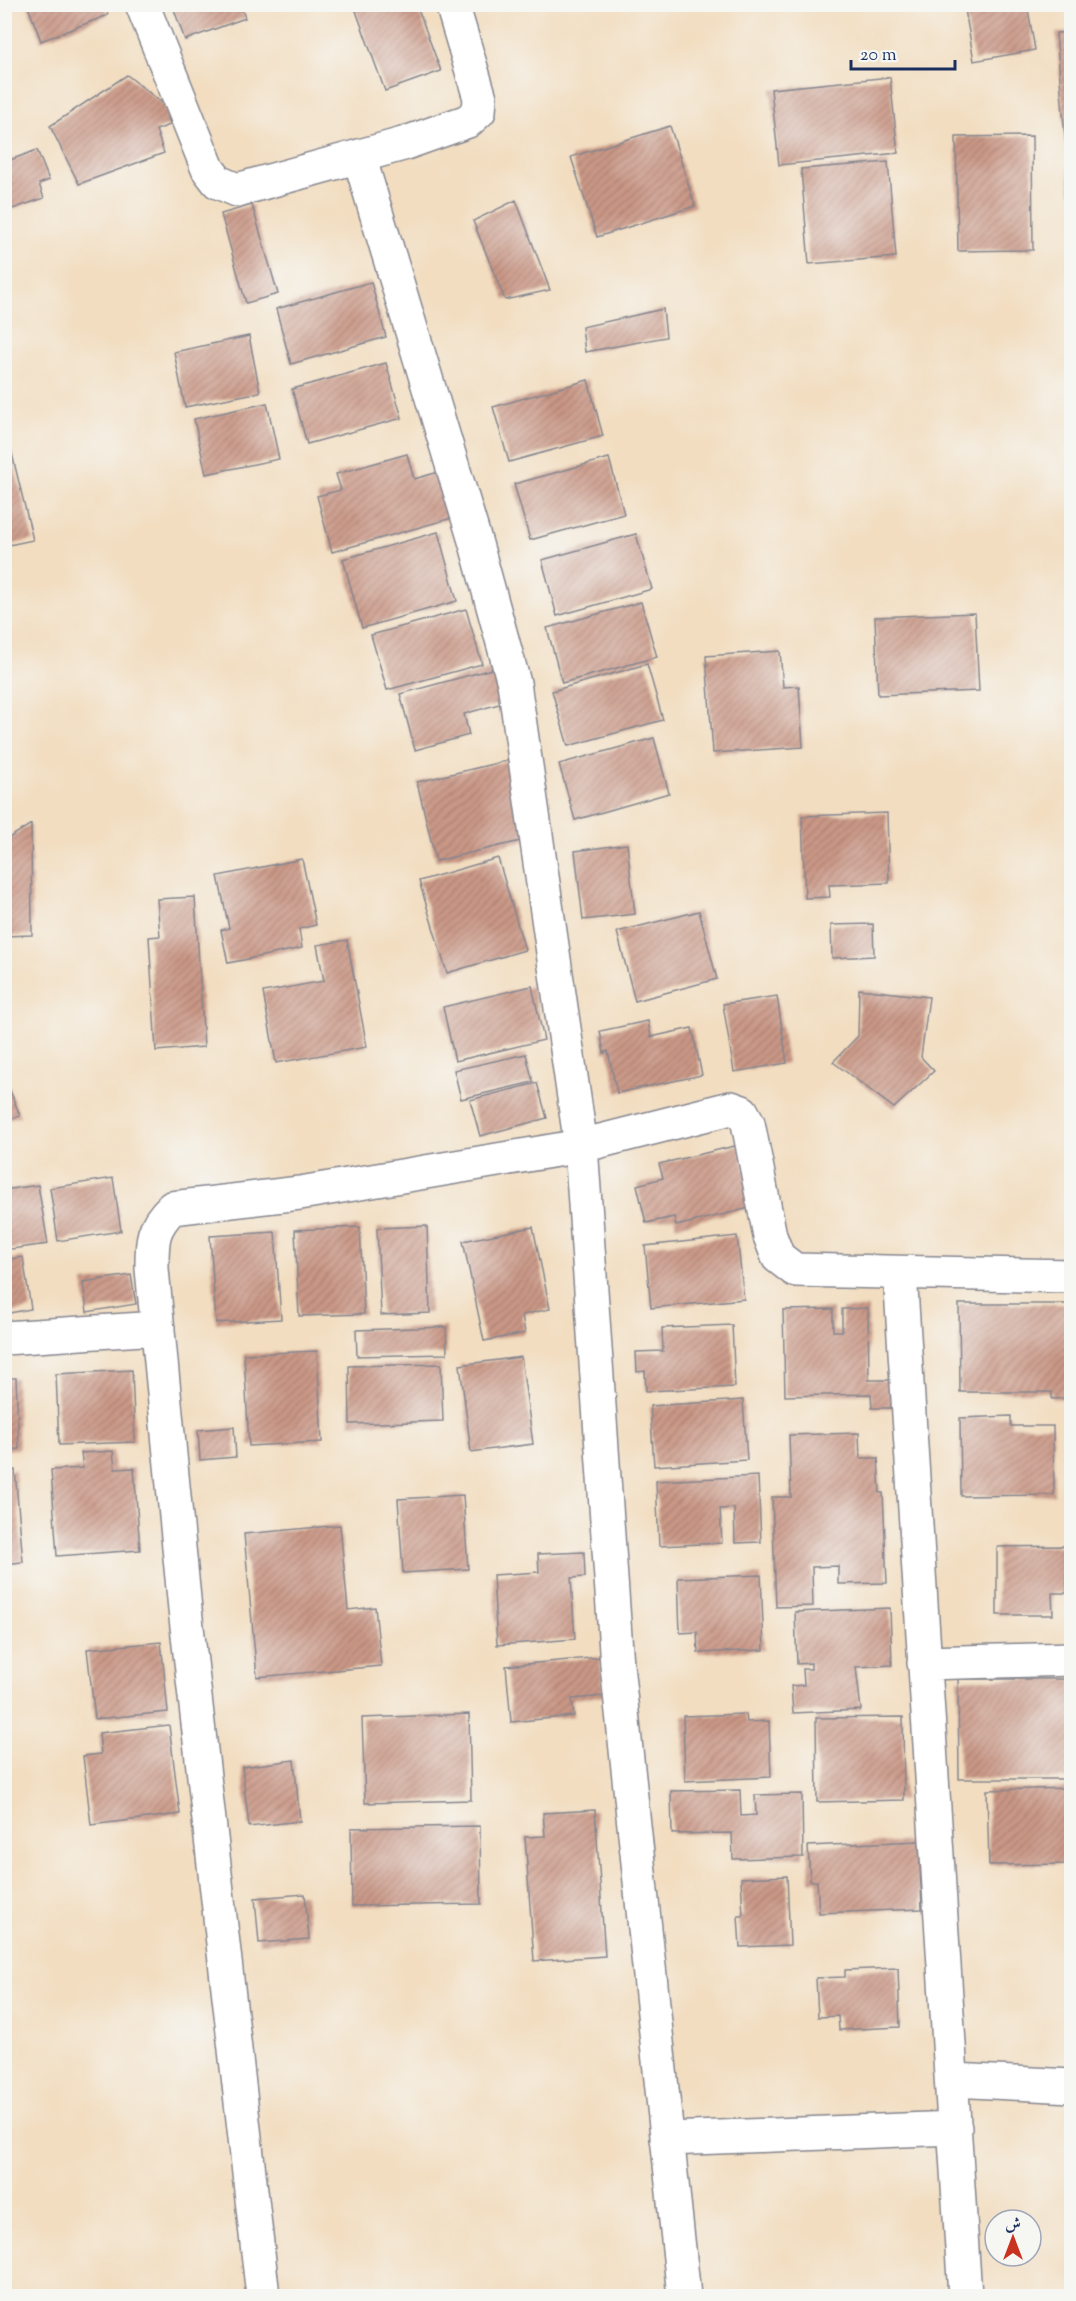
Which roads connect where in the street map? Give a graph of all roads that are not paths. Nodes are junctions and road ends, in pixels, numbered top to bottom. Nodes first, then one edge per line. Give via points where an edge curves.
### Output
1 (142, 4) edge
2 (452, 4) edge
3 (359, 156) junction
4 (581, 1146) junction
5 (900, 1273) junction
6 (1071, 1276) edge
7 (158, 1328) junction
8 (4, 1338) edge
9 (1071, 1659) edge
10 (924, 1663) junction
11 (953, 2080) junction
12 (1071, 2086) edge
13 (955, 2128) junction
14 (666, 2139) junction
15 (263, 2296) edge
16 (684, 2296) edge
17 (965, 2296) edge

1 - 3 street via 208,170 218,182 237,190
2 - 3 street via 480,98 479,111 468,121
3 - 4 street via 514,683
4 - 5 street via 731,1108 742,1112 748,1123 770,1236 778,1257 795,1270
4 - 7 street via 300,1193 172,1208 159,1220 152,1240
4 - 14 street via 616,1653
5 - 6 street
5 - 10 street
7 - 8 street
7 - 15 street via 185,1609
9 - 10 street
10 - 11 street
11 - 12 street
11 - 13 street
13 - 14 street
13 - 17 street
14 - 16 street

